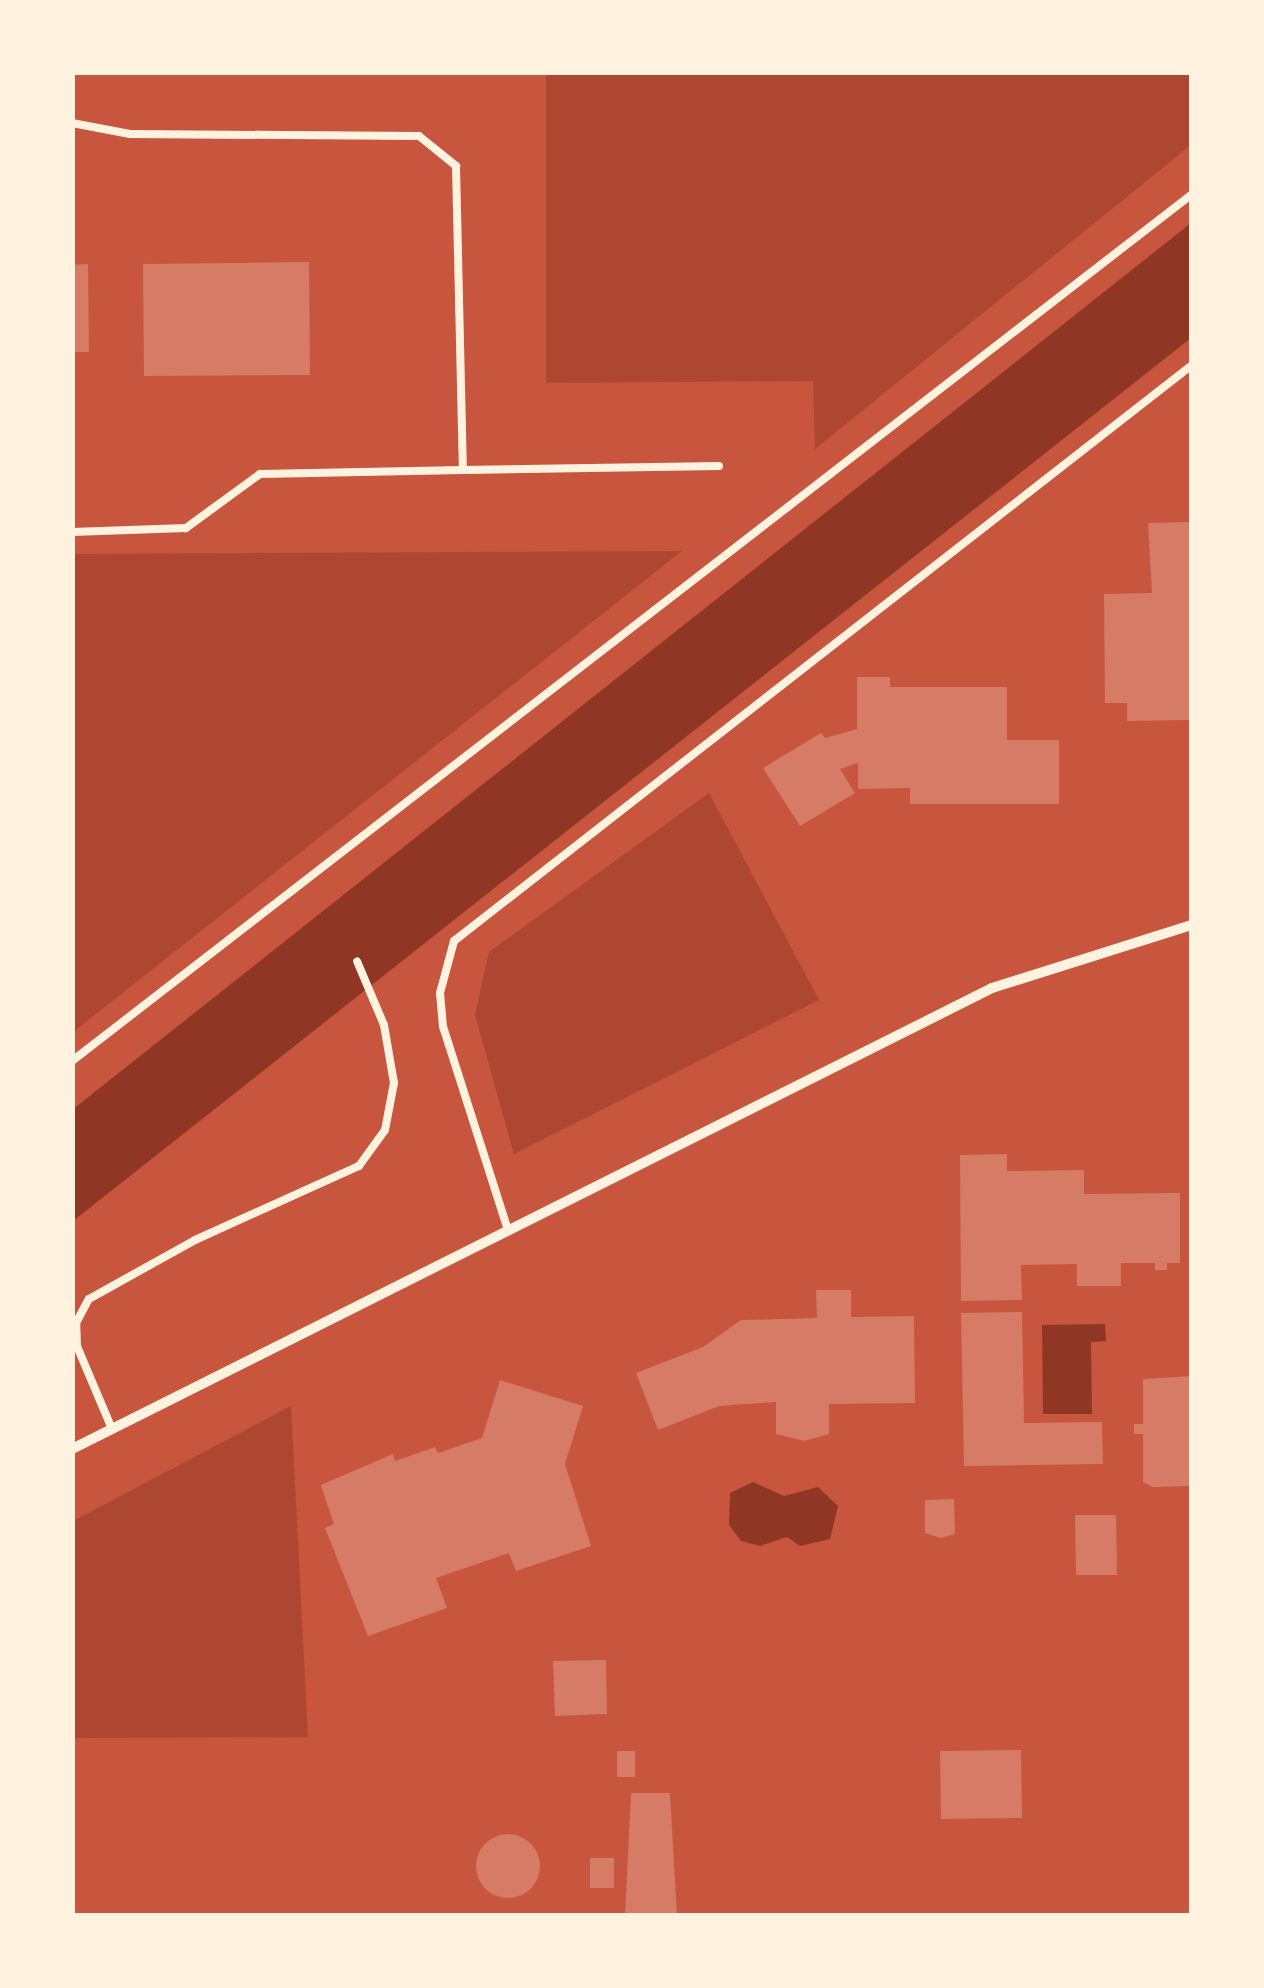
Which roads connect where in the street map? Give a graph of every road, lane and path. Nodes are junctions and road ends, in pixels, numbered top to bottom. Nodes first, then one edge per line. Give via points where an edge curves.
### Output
1 (72, 123) edge
2 (1192, 194) edge
3 (1192, 365) edge
4 (719, 466) dead end
5 (463, 470) junction
6 (72, 532) edge
7 (1192, 925) edge
8 (357, 960) dead end
9 (72, 1061) edge
10 (508, 1227) junction
11 (112, 1429) junction
12 (72, 1448) edge

1 - 5 lane via 130,134 419,136 456,166
2 - 9 lane
3 - 10 lane via 454,941 440,993 443,1027
4 - 5 lane
5 - 6 lane via 260,474 186,528
7 - 10 street via 992,988
8 - 11 lane via 384,1025 394,1084 385,1130 359,1166 196,1240 90,1299 76,1323 77,1346
10 - 11 street
11 - 12 street

